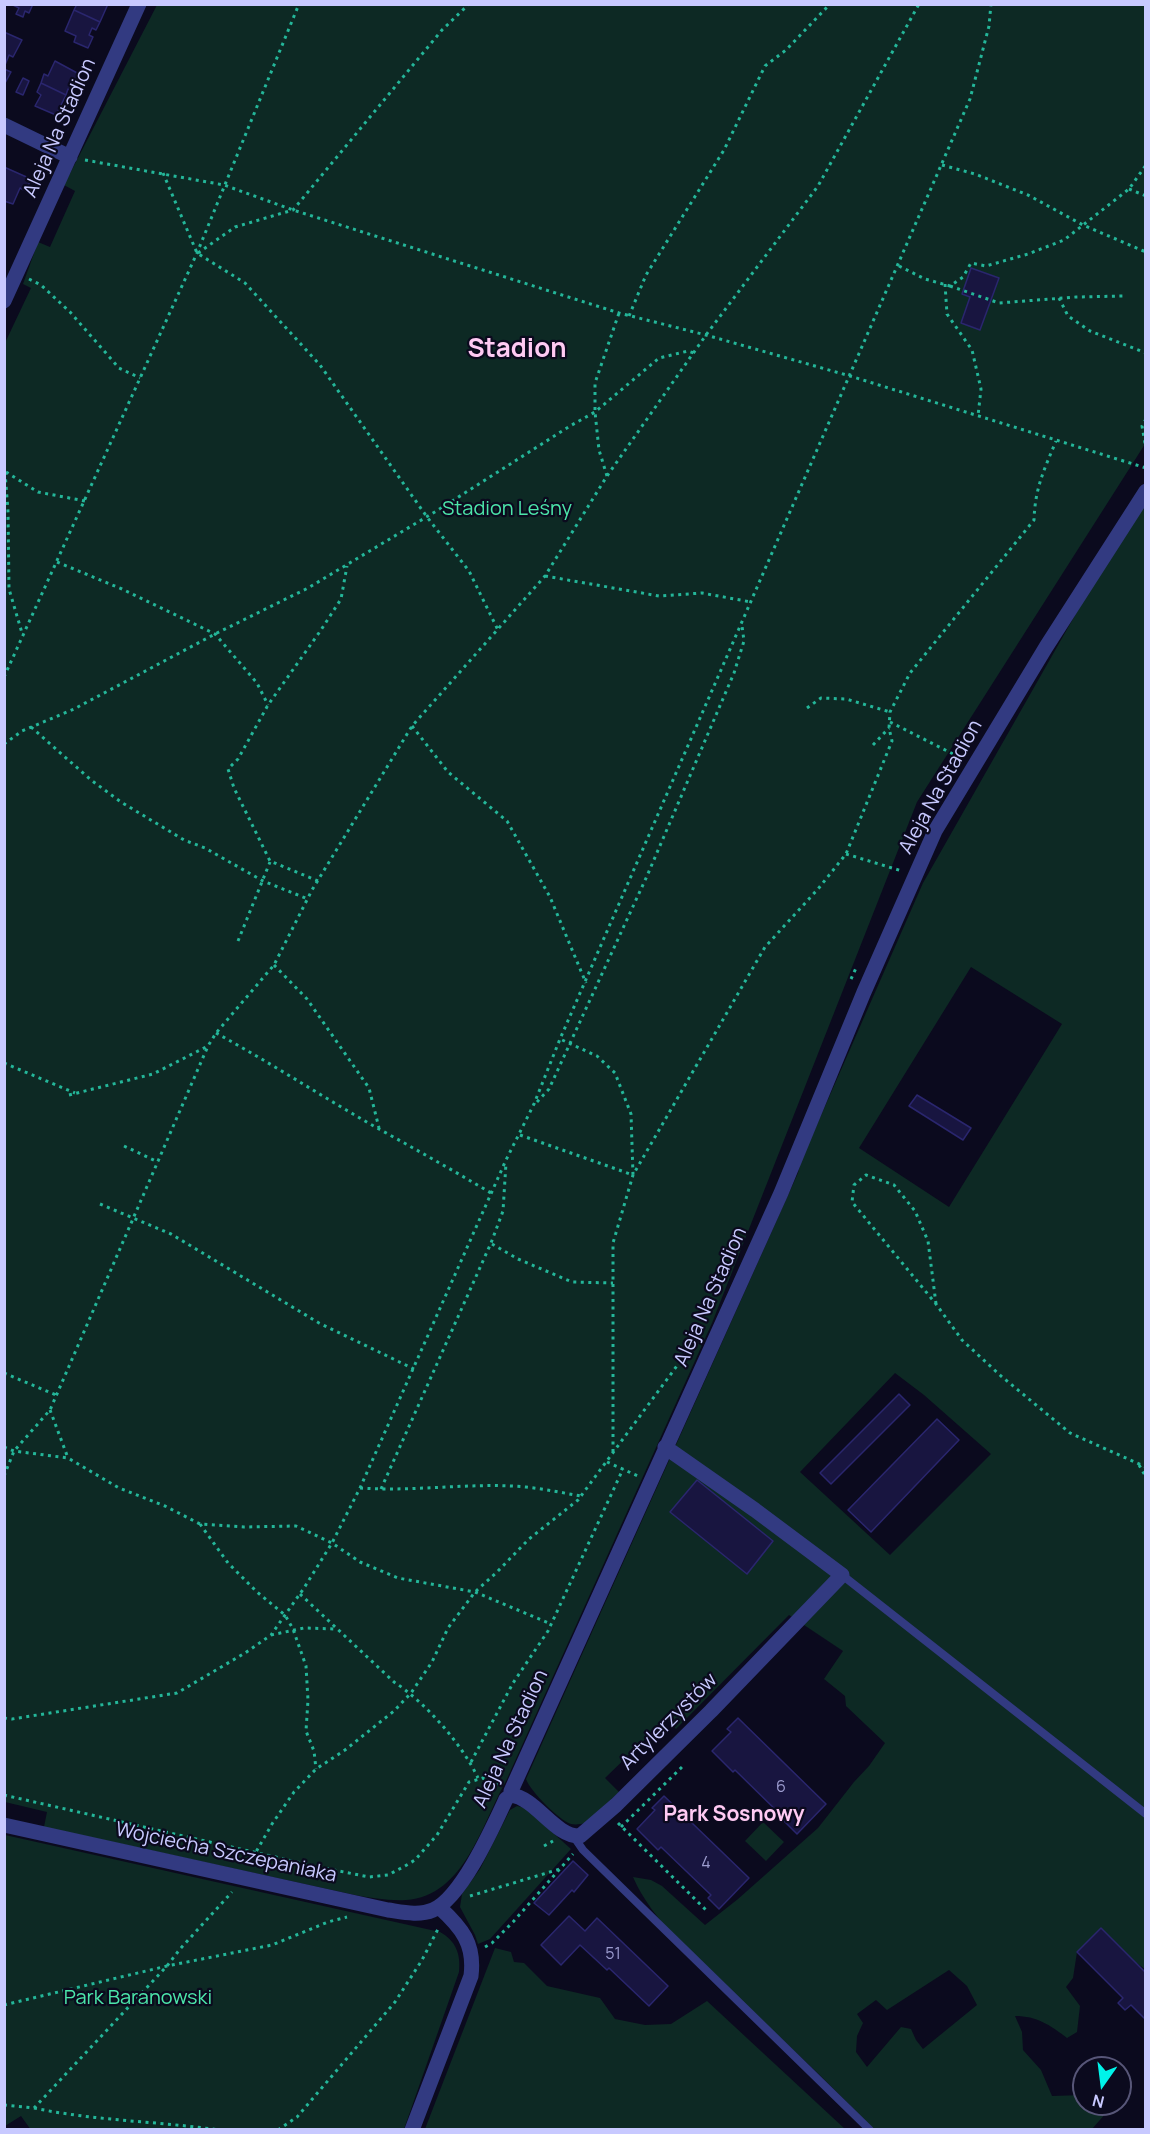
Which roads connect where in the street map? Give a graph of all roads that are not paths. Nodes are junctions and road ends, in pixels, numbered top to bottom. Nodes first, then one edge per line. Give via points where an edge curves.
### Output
1 (140, 4) edge
2 (4, 125) edge
3 (70, 157) junction
4 (4, 301) edge
5 (1146, 491) edge
6 (665, 1447) junction
7 (842, 1575) junction
8 (511, 1795) junction
9 (1146, 1814) edge
10 (4, 1825) edge
11 (578, 1840) junction
12 (443, 1910) junction
13 (412, 2130) edge
14 (870, 2130) edge

1 - 3 street, Aleja Na Stadion
2 - 3 street
3 - 4 street, Aleja Na Stadion
5 - 6 street, Aleja Na Stadion via 935,831 781,1193
6 - 7 street
6 - 8 street, Aleja Na Stadion
7 - 9 lane
7 - 11 street, Artylerzystów via 711,1711
8 - 11 street via 526,1800
8 - 12 street, Aleja Na Stadion via 488,1840
10 - 12 street, Wojciecha Szczepaniaka via 238,1884 417,1913
11 - 14 lane
12 - 13 street via 470,1947 471,1976

